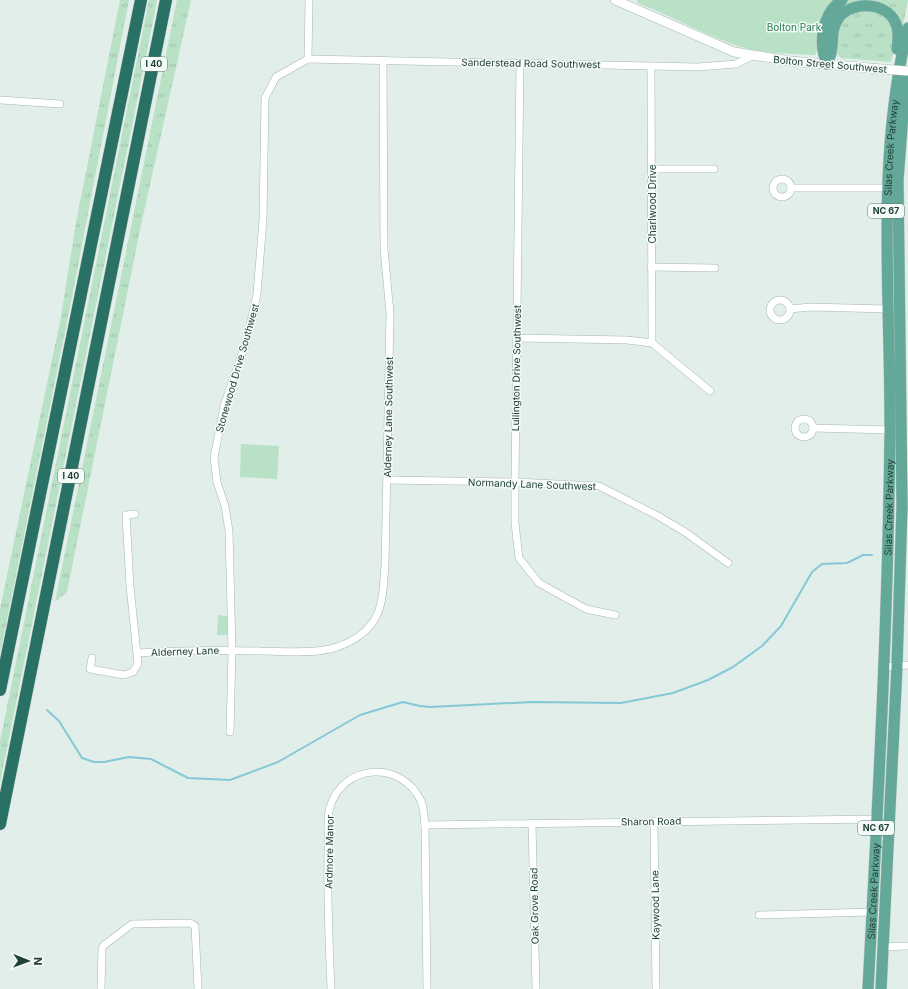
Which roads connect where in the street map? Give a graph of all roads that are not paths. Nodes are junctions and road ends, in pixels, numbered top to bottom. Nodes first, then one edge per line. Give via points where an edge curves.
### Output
1 (141, 0) edge
2 (166, 0) edge
3 (309, 0) edge
4 (615, 0) edge
5 (842, 0) edge
6 (908, 28) edge
7 (752, 56) junction
8 (308, 60) junction
9 (383, 60) junction
10 (520, 63) junction
11 (827, 64) junction
12 (651, 66) junction
13 (908, 71) edge
14 (908, 80) edge
15 (0, 100) edge
16 (60, 104) dead end
17 (892, 113) junction
18 (652, 169) junction
19 (714, 169) dead end
20 (791, 188) dead end
21 (886, 188) junction
22 (651, 267) junction
23 (715, 268) dead end
24 (790, 309) dead end
25 (888, 309) junction
26 (517, 338) junction
27 (652, 343) junction
28 (710, 391) dead end
29 (813, 428) dead end
30 (890, 430) junction
31 (388, 480) junction
32 (515, 482) junction
33 (135, 514) dead end
34 (728, 563) dead end
35 (615, 615) dead end
36 (232, 651) junction
37 (138, 653) junction
38 (92, 658) dead end
39 (903, 665) edge
40 (884, 667) junction
41 (0, 690) edge
42 (230, 732) dead end
43 (877, 818) junction
44 (654, 821) junction
45 (532, 823) junction
46 (0, 824) edge
47 (425, 825) junction
48 (872, 912) junction
49 (759, 915) dead end
50 (908, 946) edge
51 (883, 947) junction
52 (101, 989) edge
53 (198, 989) edge
54 (331, 989) edge
55 (427, 989) edge
56 (536, 989) edge
57 (656, 989) edge
58 (868, 989) edge
59 (881, 989) edge

1 - 41 highway, I 40
2 - 46 highway, I 40
3 - 8 street
4 - 7 street, Bolton Street Southwest via 718,46
5 - 11 main road via 832,8 825,22 822,52
6 - 17 main road, Silas Creek Parkway / NC 67
7 - 11 street, Bolton Street Southwest
7 - 12 street, Sanderstead Road Southwest via 736,64 716,67
8 - 9 street, Sanderstead Road Southwest
8 - 36 street, Stonewood Drive Southwest via 276,77 264,98 263,220 257,294 247,339 224,406 214,458 229,531
9 - 10 street, Sanderstead Road Southwest
9 - 31 street, Alderney Lane Southwest via 384,249 390,313
10 - 12 street, Sanderstead Road Southwest
10 - 26 street, Lullington Drive Southwest
11 - 13 street, Bolton Street Southwest, bridge
11 - 17 main road via 833,28 838,18 847,9 857,5 869,4 880,7 895,22 898,32 890,86
12 - 18 street, Charlwood Drive
14 - 39 main road, Silas Creek Parkway / NC 67 via 898,180
15 - 16 street
17 - 21 main road, Silas Creek Parkway / NC 67
18 - 19 street
18 - 22 street, Charlwood Drive
20 - 21 street
21 - 25 main road, Silas Creek Parkway / NC 67
22 - 23 street
22 - 27 street, Charlwood Drive
24 - 25 street
25 - 30 main road, Silas Creek Parkway / NC 67
26 - 27 street via 627,340
26 - 32 street, Lullington Drive Southwest
27 - 28 street
29 - 30 street
30 - 40 main road, Silas Creek Parkway / NC 67
31 - 32 street, Normandy Lane Southwest
31 - 36 street, Alderney Lane Southwest via 383,594 377,615 366,630 346,644 328,649
32 - 34 street, Normandy Lane Southwest via 599,486 665,520
32 - 35 street, Lullington Drive Southwest via 515,523 519,558 539,583 586,609
33 - 37 street via 126,515 131,598
36 - 37 street, Alderney Lane
36 - 42 street, Stonewood Drive Southwest
37 - 38 street via 136,668 124,675 90,669
39 - 40 street
39 - 51 main road, Silas Creek Parkway / NC 67
40 - 43 main road, Silas Creek Parkway / NC 67
43 - 44 street, Sharon Road
43 - 48 main road, Silas Creek Parkway / NC 67
44 - 45 street, Sharon Road
44 - 57 street, Kaywood Lane
45 - 47 street, Sharon Road
45 - 56 street, Oak Grove Road
47 - 54 street, Ardmore Manor via 423,806 416,793 405,781 389,773 373,772 355,777 347,782 335,797 329,815
47 - 55 street, Ardmore Manor
48 - 49 street
48 - 58 main road, Silas Creek Parkway / NC 67
50 - 51 street
51 - 59 main road, Silas Creek Parkway / NC 67
52 - 53 street via 102,949 132,924 190,923 195,926

